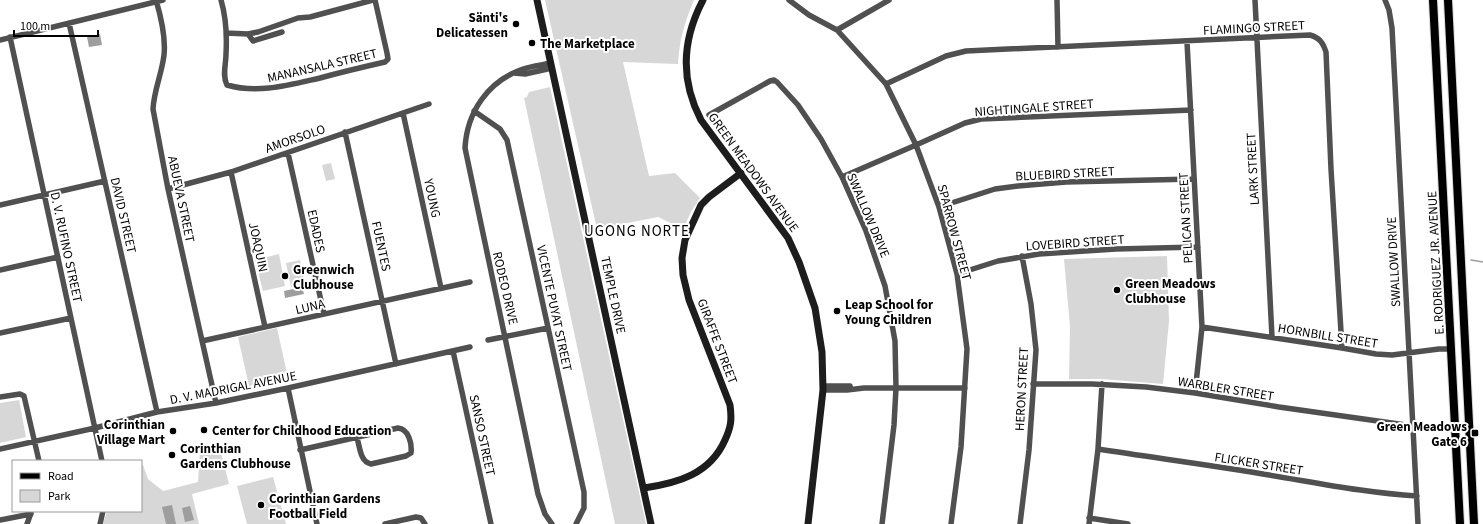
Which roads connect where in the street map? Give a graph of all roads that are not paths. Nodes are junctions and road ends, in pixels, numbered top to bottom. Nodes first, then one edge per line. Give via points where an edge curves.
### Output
1 (163, 0) edge
2 (221, 0) edge
3 (374, 0) edge
4 (537, 0) edge
5 (703, 0) edge
6 (788, 0) edge
7 (889, 0) edge
8 (1057, 0) edge
9 (1255, 0) edge
10 (1385, 0) edge
11 (1433, 0) edge
12 (1448, 0) edge
13 (156, 1) edge
14 (69, 23) junction
15 (837, 30) junction
16 (282, 32) dead end
17 (226, 34) junction
18 (248, 34) junction
19 (10, 37) junction
20 (1256, 38) junction
21 (0, 40) edge
22 (1187, 42) junction
23 (1058, 47) junction
24 (1436, 57) junction
25 (1451, 57) junction
26 (551, 65) junction
27 (886, 84) junction
28 (429, 104) dead end
29 (1191, 110) junction
30 (474, 111) junction
31 (404, 113) junction
32 (709, 115) dead end
33 (345, 132) junction
34 (916, 145) junction
35 (288, 153) junction
36 (231, 172) junction
37 (741, 173) junction
38 (842, 177) junction
39 (1194, 179) junction
40 (105, 181) junction
41 (168, 189) junction
42 (44, 195) junction
43 (0, 205) edge
44 (939, 207) junction
45 (1198, 247) junction
46 (1022, 256) junction
47 (58, 257) junction
48 (0, 270) edge
49 (957, 274) junction
50 (470, 282) dead end
51 (441, 288) junction
52 (383, 302) junction
53 (324, 314) junction
54 (71, 318) junction
55 (266, 327) junction
56 (1202, 327) junction
57 (548, 328) junction
58 (0, 333) edge
59 (506, 337) junction
60 (1272, 338) junction
61 (488, 340) dead end
62 (202, 341) junction
63 (470, 347) dead end
64 (1342, 348) junction
65 (1451, 349) junction
66 (453, 351) junction
67 (1408, 354) junction
68 (396, 364) junction
69 (1033, 384) junction
70 (1102, 384) junction
71 (288, 388) junction
72 (823, 388) junction
73 (896, 388) junction
74 (965, 388) junction
75 (1195, 393) junction
76 (0, 397) edge
77 (216, 403) junction
78 (157, 412) junction
79 (1413, 426) junction
80 (95, 428) junction
81 (357, 438) junction
82 (36, 442) junction
83 (0, 449) edge
84 (300, 450) junction
85 (1098, 450) junction
86 (39, 460) edge
87 (102, 460) edge
88 (644, 488) junction
89 (1417, 496) junction
90 (103, 512) edge
91 (32, 513) edge
92 (0, 520) edge
93 (1089, 521) edge
94 (27, 524) edge
95 (100, 524) edge
96 (317, 524) edge
97 (384, 524) edge
98 (425, 524) edge
99 (491, 524) edge
100 (552, 524) edge
101 (576, 524) edge
102 (651, 524) edge
103 (808, 524) edge
104 (882, 524) edge
105 (951, 524) edge
106 (1020, 524) edge
107 (1128, 524) edge
108 (1418, 524) edge
109 (1460, 524) edge
110 (1474, 524) edge

1 - 13 street
2 - 17 street, MANANSALA STREET
3 - 17 street, MANANSALA STREET via 388,59 385,62 285,86 263,89 226,85
3 - 18 street via 298,18
4 - 26 street, TEMPLE DRIVE
5 - 37 street, GREEN MEADOWS AVENUE via 691,28 687,47 688,87 701,120
6 - 15 street, SPARROW STREET
7 - 15 street
8 - 23 street
9 - 20 street, LARK STREET
10 - 67 street, SWALLOW DRIVE via 1392,28
11 - 24 main road, E. RODRIGUEZ JR. AVENUE
12 - 25 main road, E. RODRIGUEZ JR. AVENUE
13 - 14 street
13 - 41 street, ABUEVA STREET via 161,18 164,53 153,96 153,109
14 - 19 street
14 - 40 street, DAVID STREET
15 - 27 street, SPARROW STREET
16 - 18 street via 253,41
17 - 18 street
19 - 21 street
19 - 42 street, D. V. RUFINO STREET
20 - 22 street, FLAMINGO STREET
20 - 60 street, LARK STREET
20 - 64 street, FLAMINGO STREET via 1310,35 1318,37 1326,52
22 - 23 street, FLAMINGO STREET
22 - 29 street, PELICAN STREET
23 - 27 street, FLAMINGO STREET via 966,51 946,56
24 - 25 main road
24 - 65 main road, E. RODRIGUEZ JR. AVENUE
25 - 110 main road, E. RODRIGUEZ JR. AVENUE
26 - 30 street, RODEO DRIVE via 514,73 497,82
26 - 88 street, TEMPLE DRIVE
27 - 34 street, SPARROW STREET
28 - 31 street, AMORSOLO
29 - 34 street, NIGHTINGALE STREET via 981,119 965,122
29 - 39 street, PELICAN STREET
30 - 57 street, VICENTE PUYAT STREET via 500,129 507,140
30 - 59 street, RODEO DRIVE via 465,140 466,157
31 - 33 street, AMORSOLO
31 - 51 street, YOUNG
32 - 38 street, SWALLOW DRIVE via 774,80 798,105
33 - 35 street, AMORSOLO
33 - 52 street, FUENTES
34 - 38 street, NIGHTINGALE STREET
34 - 44 street, SPARROW STREET
35 - 36 street, AMORSOLO
35 - 53 street, EDADES
36 - 41 street, AMORSOLO
36 - 55 street, JOAQUIN
37 - 72 street, GREEN MEADOWS AVENUE via 788,238 799,262 820,331
37 - 88 street, GIRAFFE STREET via 701,205 685,240 682,263 689,300 730,405 731,427 720,452 712,462 678,481
38 - 73 street, SWALLOW DRIVE via 866,231 885,286 895,340
39 - 44 street, BLUEBIRD STREET via 1066,182 1018,186 995,189
39 - 45 street, PELICAN STREET
40 - 42 street
40 - 78 street, DAVID STREET
41 - 62 street, ABUEVA STREET
42 - 43 street
42 - 47 street, D. V. RUFINO STREET
44 - 49 street, SPARROW STREET
45 - 46 street, LOVEBIRD STREET via 1116,249
45 - 56 street, PELICAN STREET
46 - 49 street, LOVEBIRD STREET
46 - 69 street, HERON STREET via 1036,350
47 - 48 street
47 - 54 street, D. V. RUFINO STREET
49 - 74 street, SPARROW STREET via 967,349
50 - 51 street, LUNA
51 - 52 street, LUNA
52 - 53 street, LUNA
52 - 68 street, FUENTES
53 - 55 street, LUNA
54 - 58 street
54 - 80 street, D. V. RUFINO STREET
55 - 62 street, LUNA
56 - 60 street, HORNBILL STREET
56 - 75 street, PELICAN STREET
57 - 59 street
57 - 101 street, VICENTE PUYAT STREET via 584,492 584,508
59 - 61 street
59 - 100 street, RODEO DRIVE via 538,494 545,514
60 - 64 street, HORNBILL STREET
62 - 77 street, ABUEVA STREET
63 - 66 street, D. V. MADRIGAL AVENUE
64 - 67 street, HORNBILL STREET via 1376,354
65 - 67 street, HORNBILL STREET
65 - 109 main road, E. RODRIGUEZ JR. AVENUE
66 - 68 street, D. V. MADRIGAL AVENUE
66 - 99 street, SANSO STREET
67 - 79 street, SWALLOW DRIVE
68 - 71 street, D. V. MADRIGAL AVENUE
69 - 70 street, WARBLER STREET
69 - 106 street, HERON STREET via 1029,450
70 - 75 street, WARBLER STREET
70 - 85 street
71 - 77 street, D. V. MADRIGAL AVENUE
71 - 84 street
72 - 73 street
72 - 103 street, GREEN MEADOWS AVENUE
73 - 74 street
73 - 104 street, SWALLOW DRIVE
74 - 105 street, SPARROW STREET via 961,447
75 - 79 street, WARBLER STREET
76 - 82 street via 20,394 24,396
77 - 78 street, D. V. MADRIGAL AVENUE
78 - 80 street, D. V. MADRIGAL AVENUE
79 - 89 street, SWALLOW DRIVE
80 - 82 street, D. V. MADRIGAL AVENUE
80 - 87 street, D. V. RUFINO STREET
81 - 81 street via 402,428 407,433 411,453 368,464 363,458
81 - 84 street
82 - 83 street, D. V. MADRIGAL AVENUE
82 - 86 street
84 - 96 street
85 - 89 street, FLICKER STREET via 1365,491
85 - 93 street
88 - 102 street, TEMPLE DRIVE
89 - 108 street, SWALLOW DRIVE
90 - 95 street
91 - 92 street
91 - 94 street
93 - 107 street
97 - 98 street via 416,517 421,518

